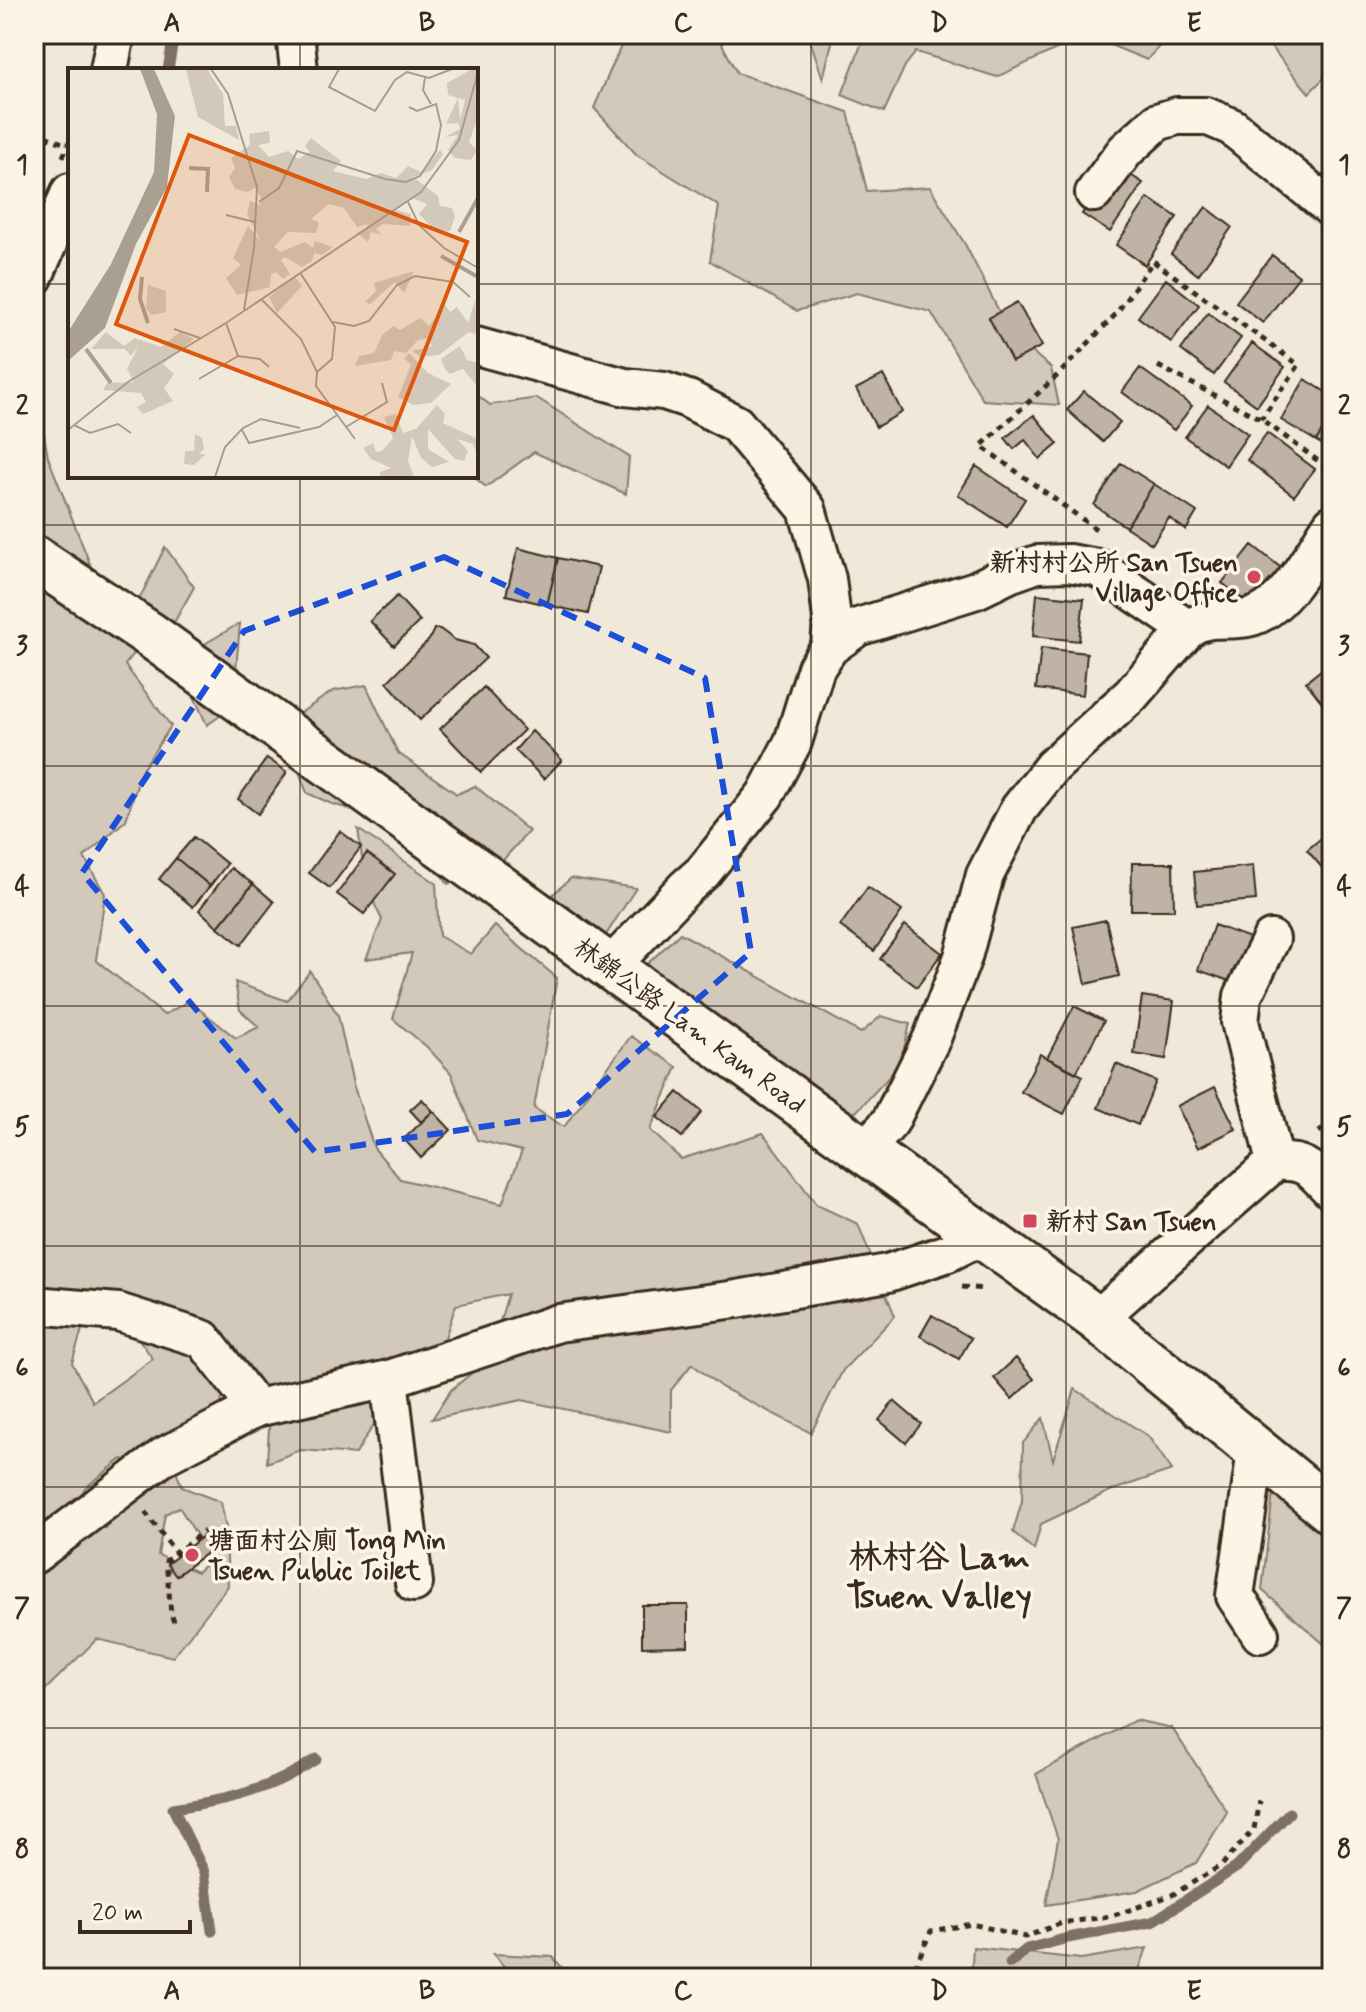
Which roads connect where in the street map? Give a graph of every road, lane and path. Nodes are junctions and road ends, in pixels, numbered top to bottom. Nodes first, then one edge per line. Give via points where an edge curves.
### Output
1 (116, 34) edge
2 (295, 34) edge
3 (109, 68) edge
4 (299, 68) edge
5 (34, 132) edge
6 (68, 145) edge
7 (1094, 193) dead end
8 (68, 197) edge
9 (1332, 209) edge
10 (34, 277) edge
11 (478, 347) edge
12 (1158, 366) dead end
13 (1261, 419) junction
14 (1332, 471) edge
15 (1332, 524) edge
16 (1106, 537) dead end
17 (34, 558) edge
18 (1188, 629) junction
19 (830, 647) junction
20 (1271, 939) dead end
21 (610, 967) junction
22 (863, 1152) junction
23 (1275, 1162) junction
24 (1332, 1191) edge
25 (980, 1237) junction
26 (955, 1287) dead end
27 (990, 1289) dead end
28 (34, 1305) edge
29 (1097, 1319) junction
30 (389, 1379) junction
31 (256, 1408) junction
32 (1256, 1451) junction
33 (137, 1502) dead end
34 (1332, 1512) edge
35 (204, 1531) dead end
36 (176, 1553) junction
37 (34, 1555) edge
38 (414, 1583) dead end
39 (174, 1622) dead end
40 (1260, 1634) dead end
41 (1259, 1801) dead end
42 (910, 1978) edge

1 - 3 street
2 - 4 street
5 - 6 path
7 - 9 street via 1125,151 1157,122 1206,116 1232,127
8 - 10 street
11 - 19 street via 625,387 664,391 736,424 807,509 827,579
12 - 13 path
13 - 14 path
13 - 16 path via 1299,365 1153,261 1116,314 981,446
15 - 18 street via 1276,604 1252,618 1219,618
17 - 21 main road, 林錦公路 Lam Kam Road via 149,634
18 - 19 street via 1098,568 1037,564 976,590 858,627
18 - 22 street via 1131,695 1052,767 1019,809 985,875 963,957 932,1038 890,1122
19 - 21 street via 816,668 793,742 765,795 703,872
20 - 23 street via 1243,996 1240,1022
21 - 22 main road, 林錦公路 Lam Kam Road
22 - 25 main road, 林錦公路 Lam Kam Road
23 - 24 street via 1306,1164
23 - 29 street
25 - 29 main road, 林錦公路 Lam Kam Road
25 - 30 street via 888,1273 558,1323
26 - 27 path
28 - 31 street via 118,1312 203,1339
29 - 32 main road, 林錦公路 Lam Kam Road
30 - 31 street
30 - 38 street
31 - 37 street via 164,1456
32 - 34 main road, 林錦公路 Lam Kam Road
32 - 40 street via 1235,1596
33 - 36 path
35 - 36 path
36 - 39 path via 166,1561
41 - 42 path via 1254,1829 1222,1865 1172,1895 1025,1937 972,1924 931,1931

